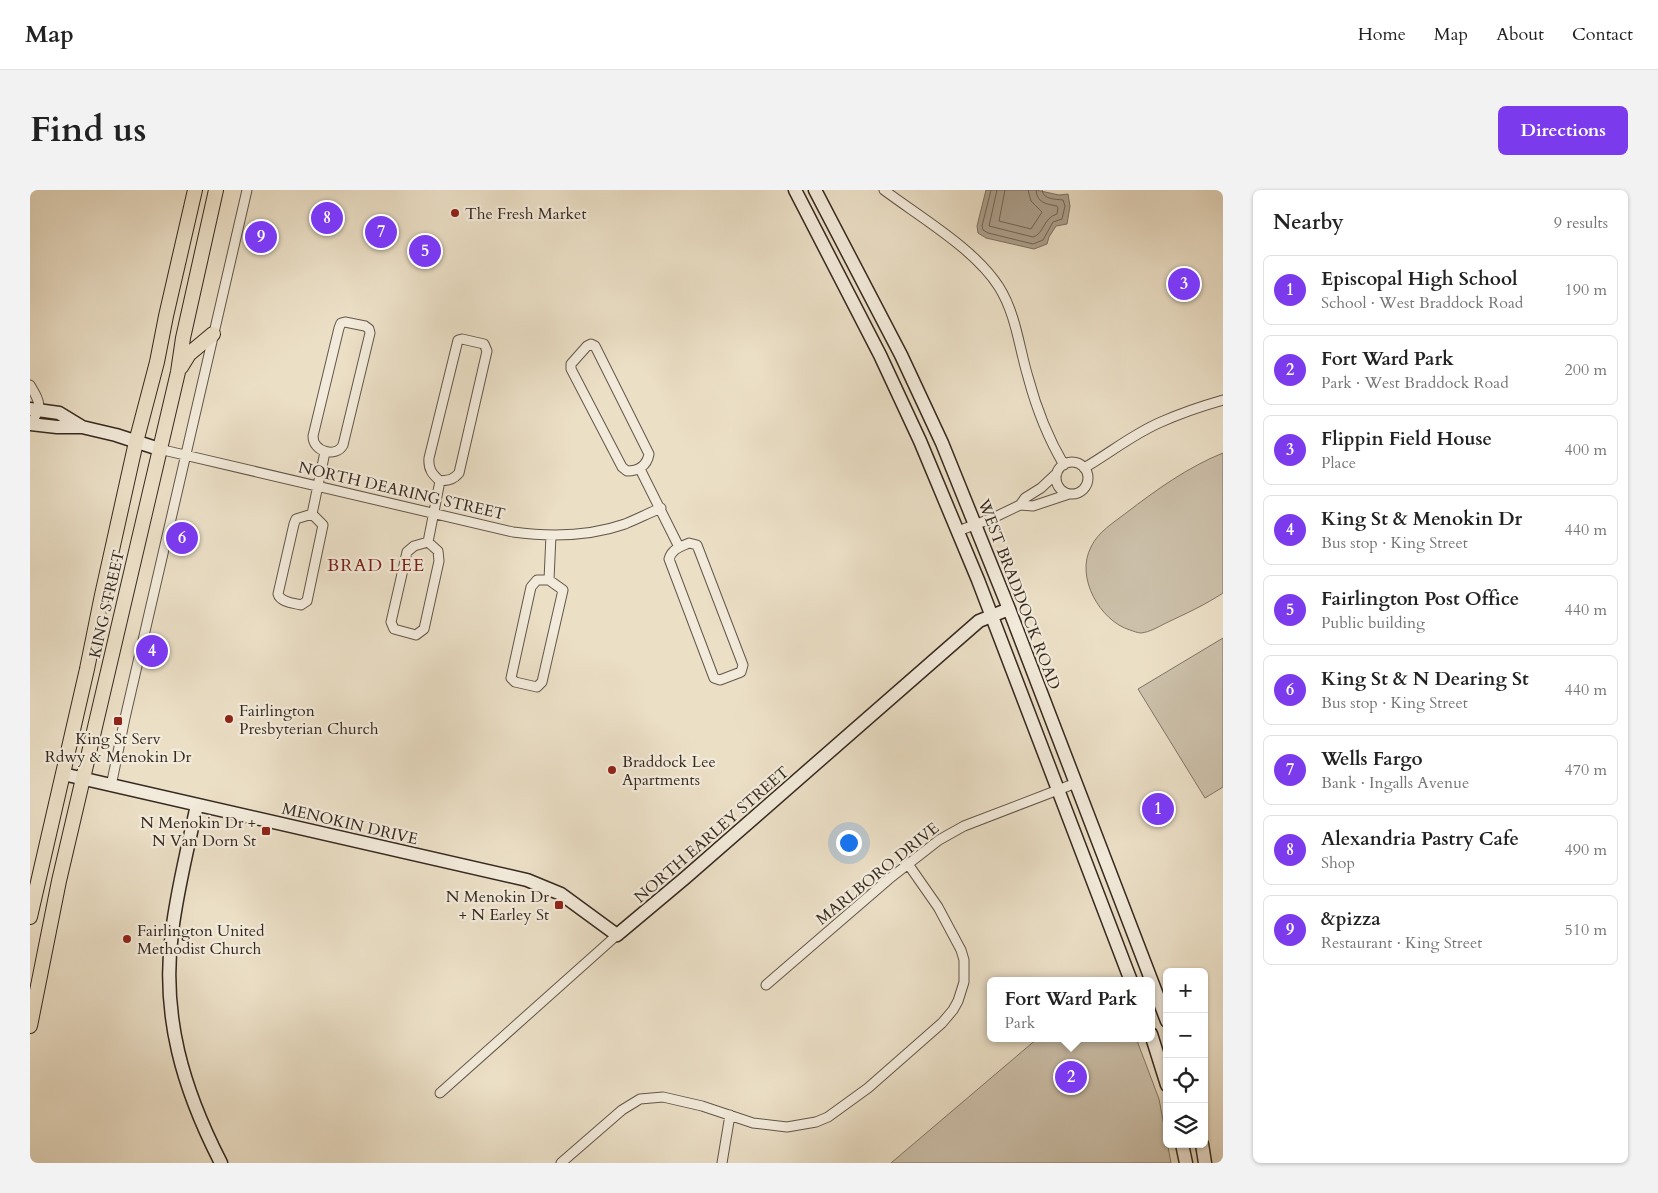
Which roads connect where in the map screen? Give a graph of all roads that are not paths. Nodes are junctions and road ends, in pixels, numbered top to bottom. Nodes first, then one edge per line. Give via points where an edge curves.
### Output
1 (195, 190) edge
2 (216, 190) edge
3 (247, 190) edge
4 (795, 190) edge
5 (816, 190) edge
6 (884, 190) edge
7 (213, 334) junction
8 (178, 372) junction
9 (30, 385) edge
10 (1223, 400) edge
11 (34, 409) edge
12 (30, 424) edge
13 (82, 427) junction
14 (136, 442) junction
15 (159, 449) junction
16 (325, 452) junction
17 (186, 455) junction
18 (1064, 465) junction
19 (1084, 468) junction
20 (640, 469) junction
21 (1057, 473) junction
22 (440, 481) junction
23 (318, 487) junction
24 (1069, 494) junction
25 (1020, 505) junction
26 (660, 508) junction
27 (433, 513) junction
28 (312, 514) junction
29 (976, 524) junction
30 (958, 531) junction
31 (551, 535) junction
32 (428, 542) junction
33 (680, 547) junction
34 (549, 580) junction
35 (1009, 609) junction
36 (992, 616) junction
37 (63, 774) junction
38 (84, 779) junction
39 (1076, 784) junction
40 (111, 786) junction
41 (1058, 790) junction
42 (197, 805) junction
43 (908, 864) junction
44 (30, 916) edge
45 (617, 935) junction
46 (1129, 977) edge
47 (1150, 977) edge
48 (766, 986) dead end
49 (1155, 990) edge
50 (1164, 1013) edge
51 (30, 1026) edge
52 (1154, 1042) edge
53 (1163, 1072) edge
54 (440, 1093) dead end
55 (730, 1115) junction
56 (1183, 1148) edge
57 (1203, 1148) edge
58 (221, 1163) edge
59 (561, 1163) edge
60 (722, 1163) edge
61 (1186, 1163) edge
62 (1205, 1163) edge

1 - 14 main road, KING STREET
2 - 8 main road, KING STREET
3 - 7 street
4 - 30 main road via 880,355
5 - 29 main road, WEST BRADDOCK ROAD via 901,356
6 - 18 street via 971,254 999,287 1012,314 1040,415
7 - 8 main road via 189,354
7 - 17 street
8 - 15 main road, KING STREET
9 - 11 street via 38,399
10 - 19 street via 1160,422
11 - 12 street
11 - 13 main road via 59,413
12 - 13 main road
13 - 14 main road, NORTH DEARING STREET
14 - 15 main road, NORTH DEARING STREET
14 - 37 main road, KING STREET
15 - 17 street, NORTH DEARING STREET
15 - 38 main road, KING STREET
16 - 16 street via 342,449 370,333 365,326 345,322 339,328 313,436 315,446
16 - 23 street
17 - 23 street, NORTH DEARING STREET
17 - 40 street
18 - 19 street via 1072,462
18 - 21 street
19 - 24 street via 1088,478 1084,488
20 - 20 street via 648,461 649,454 595,346 591,344 570,364 571,369 622,467 627,471
20 - 26 street
21 - 24 street via 1057,484
21 - 25 street
22 - 22 street via 451,480 459,473 487,351 479,342 458,340 429,458 428,466
22 - 27 street
23 - 27 street, NORTH DEARING STREET
23 - 28 street
24 - 25 street via 1033,506
25 - 29 street
26 - 31 street, NORTH DEARING STREET via 607,529
26 - 33 street
27 - 31 street, NORTH DEARING STREET via 513,532
27 - 32 street
28 - 28 street via 296,519 278,594 282,600 301,604 307,601 323,525
29 - 30 street
29 - 35 main road, WEST BRADDOCK ROAD
30 - 36 main road
31 - 34 street
32 - 32 street via 407,552 391,622 394,629 416,635 424,629 439,561 438,551
33 - 33 street via 669,559 714,678 720,680 741,672 743,665 697,546 689,543
34 - 34 street via 537,580 531,587 512,672 514,682 537,687 542,682 563,590
35 - 36 main road, NORTH EARLEY STREET
35 - 39 main road, WEST BRADDOCK ROAD
36 - 41 main road
36 - 45 main road, NORTH EARLEY STREET via 979,621
37 - 38 main road, MENOKIN DRIVE
37 - 44 main road, KING STREET
38 - 40 main road, MENOKIN DRIVE
38 - 51 main road, KING STREET via 57,890
39 - 41 street, MARLBORO DRIVE
39 - 47 main road, WEST BRADDOCK ROAD
40 - 42 main road, MENOKIN DRIVE
41 - 43 street, MARLBORO DRIVE via 964,826
41 - 46 main road
42 - 45 main road, MENOKIN DRIVE via 528,880 561,894
42 - 58 main road via 171,934 170,992 180,1064
43 - 48 street, MARLBORO DRIVE
43 - 55 street via 938,907 961,950 964,982 953,1010 868,1088 822,1120 787,1127 752,1123
45 - 54 street, NORTH EARLEY STREET
49 - 50 main road, WEST BRADDOCK ROAD
52 - 53 main road
55 - 59 street via 663,1097 640,1099 622,1110
55 - 60 street
56 - 61 main road
57 - 62 main road

